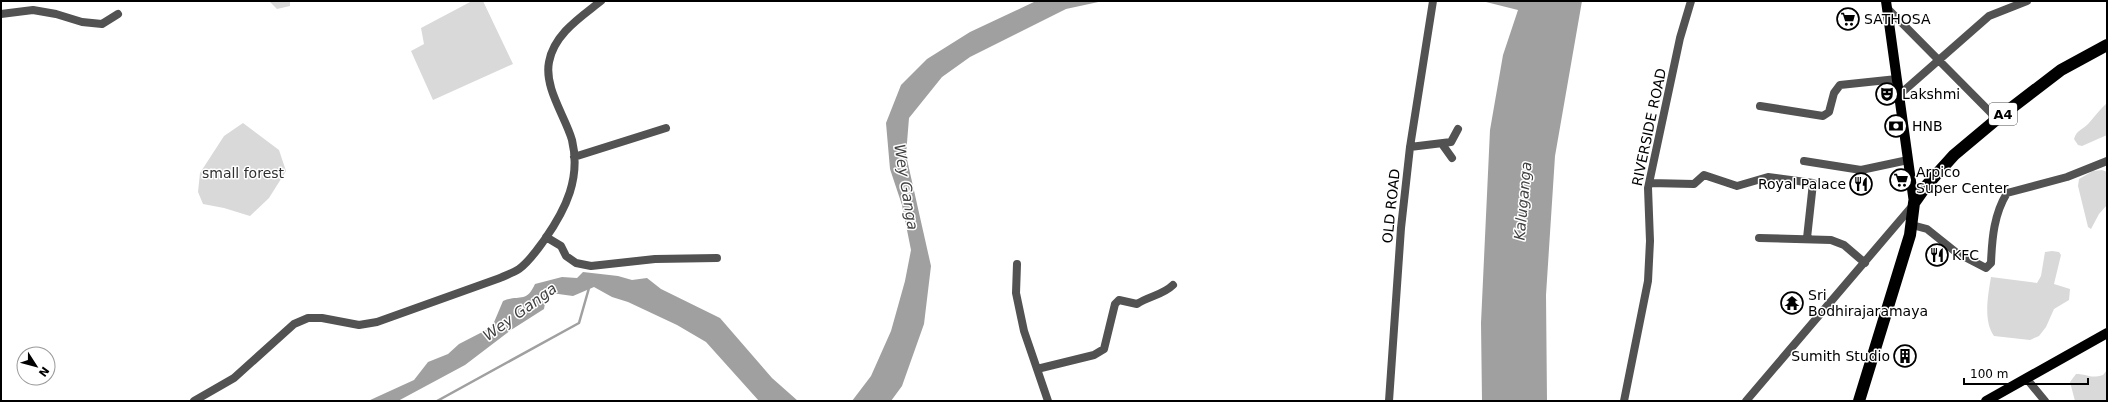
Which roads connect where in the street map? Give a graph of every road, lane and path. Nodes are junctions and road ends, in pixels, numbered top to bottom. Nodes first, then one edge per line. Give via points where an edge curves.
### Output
1 (601, 1) edge
2 (1433, 1) edge
3 (1691, 1) edge
4 (2028, 1) edge
5 (1887, 5) edge
6 (1, 14) edge
7 (118, 14) dead end
8 (2107, 45) edge
9 (1939, 60) junction
10 (1897, 79) junction
11 (1899, 95) junction
12 (1760, 106) dead end
13 (1997, 119) junction
14 (666, 128) dead end
15 (1458, 129) dead end
16 (1442, 144) junction
17 (1410, 147) junction
18 (574, 157) junction
19 (1452, 158) dead end
20 (1908, 160) junction
21 (1804, 161) dead end
22 (2107, 161) edge
23 (1650, 183) junction
24 (1914, 203) junction
25 (1912, 225) junction
26 (546, 237) junction
27 (1759, 238) dead end
28 (1806, 238) junction
29 (717, 258) dead end
30 (1865, 262) junction
31 (1017, 264) dead end
32 (1173, 285) dead end
33 (2107, 334) edge
34 (1037, 369) junction
35 (2026, 378) junction
36 (194, 401) edge
37 (1048, 401) edge
38 (1389, 401) edge
39 (1624, 401) edge
40 (1746, 401) edge
41 (1859, 401) edge
42 (1986, 401) edge
43 (2045, 401) edge

1 - 18 street via 568,27 549,62 550,81 572,140
2 - 17 street, OLD ROAD
3 - 23 street, RIVERSIDE ROAD via 1680,38
4 - 9 street via 1989,16
5 - 9 street
5 - 10 main road
6 - 7 street via 33,10 82,22 102,24
8 - 13 highway, A4 via 2061,70
9 - 11 street
9 - 13 street
10 - 11 main road
10 - 12 street via 1840,85 1834,93 1829,112 1823,116
11 - 20 main road
13 - 24 highway, A4 via 1954,155
14 - 18 street
15 - 16 street via 1451,142
16 - 17 street
16 - 19 street
17 - 38 street, OLD ROAD via 1401,228
18 - 26 street via 571,191 562,213
20 - 21 street via 1861,170
20 - 24 main road
22 - 25 street via 2068,177 2007,193 2000,205 1992,236 1991,263 1986,268 1957,253 1927,229
23 - 28 street via 1694,184 1704,175 1736,186 1768,177 1813,182
23 - 39 street, RIVERSIDE ROAD via 1648,281
24 - 25 highway
24 - 30 street
25 - 41 highway
26 - 29 street via 561,246 566,256 576,263 590,266 655,259
26 - 36 street via 534,255 519,269 377,322 359,325 308,318 294,324 234,378
27 - 28 street
28 - 30 street via 1831,240 1844,246
30 - 40 street
31 - 34 street via 1016,293 1024,331
32 - 34 street via 1166,292 1149,296 1138,304 1119,300 1115,304 1104,349 1094,355
33 - 35 main road
34 - 37 street
35 - 42 main road
35 - 43 street

